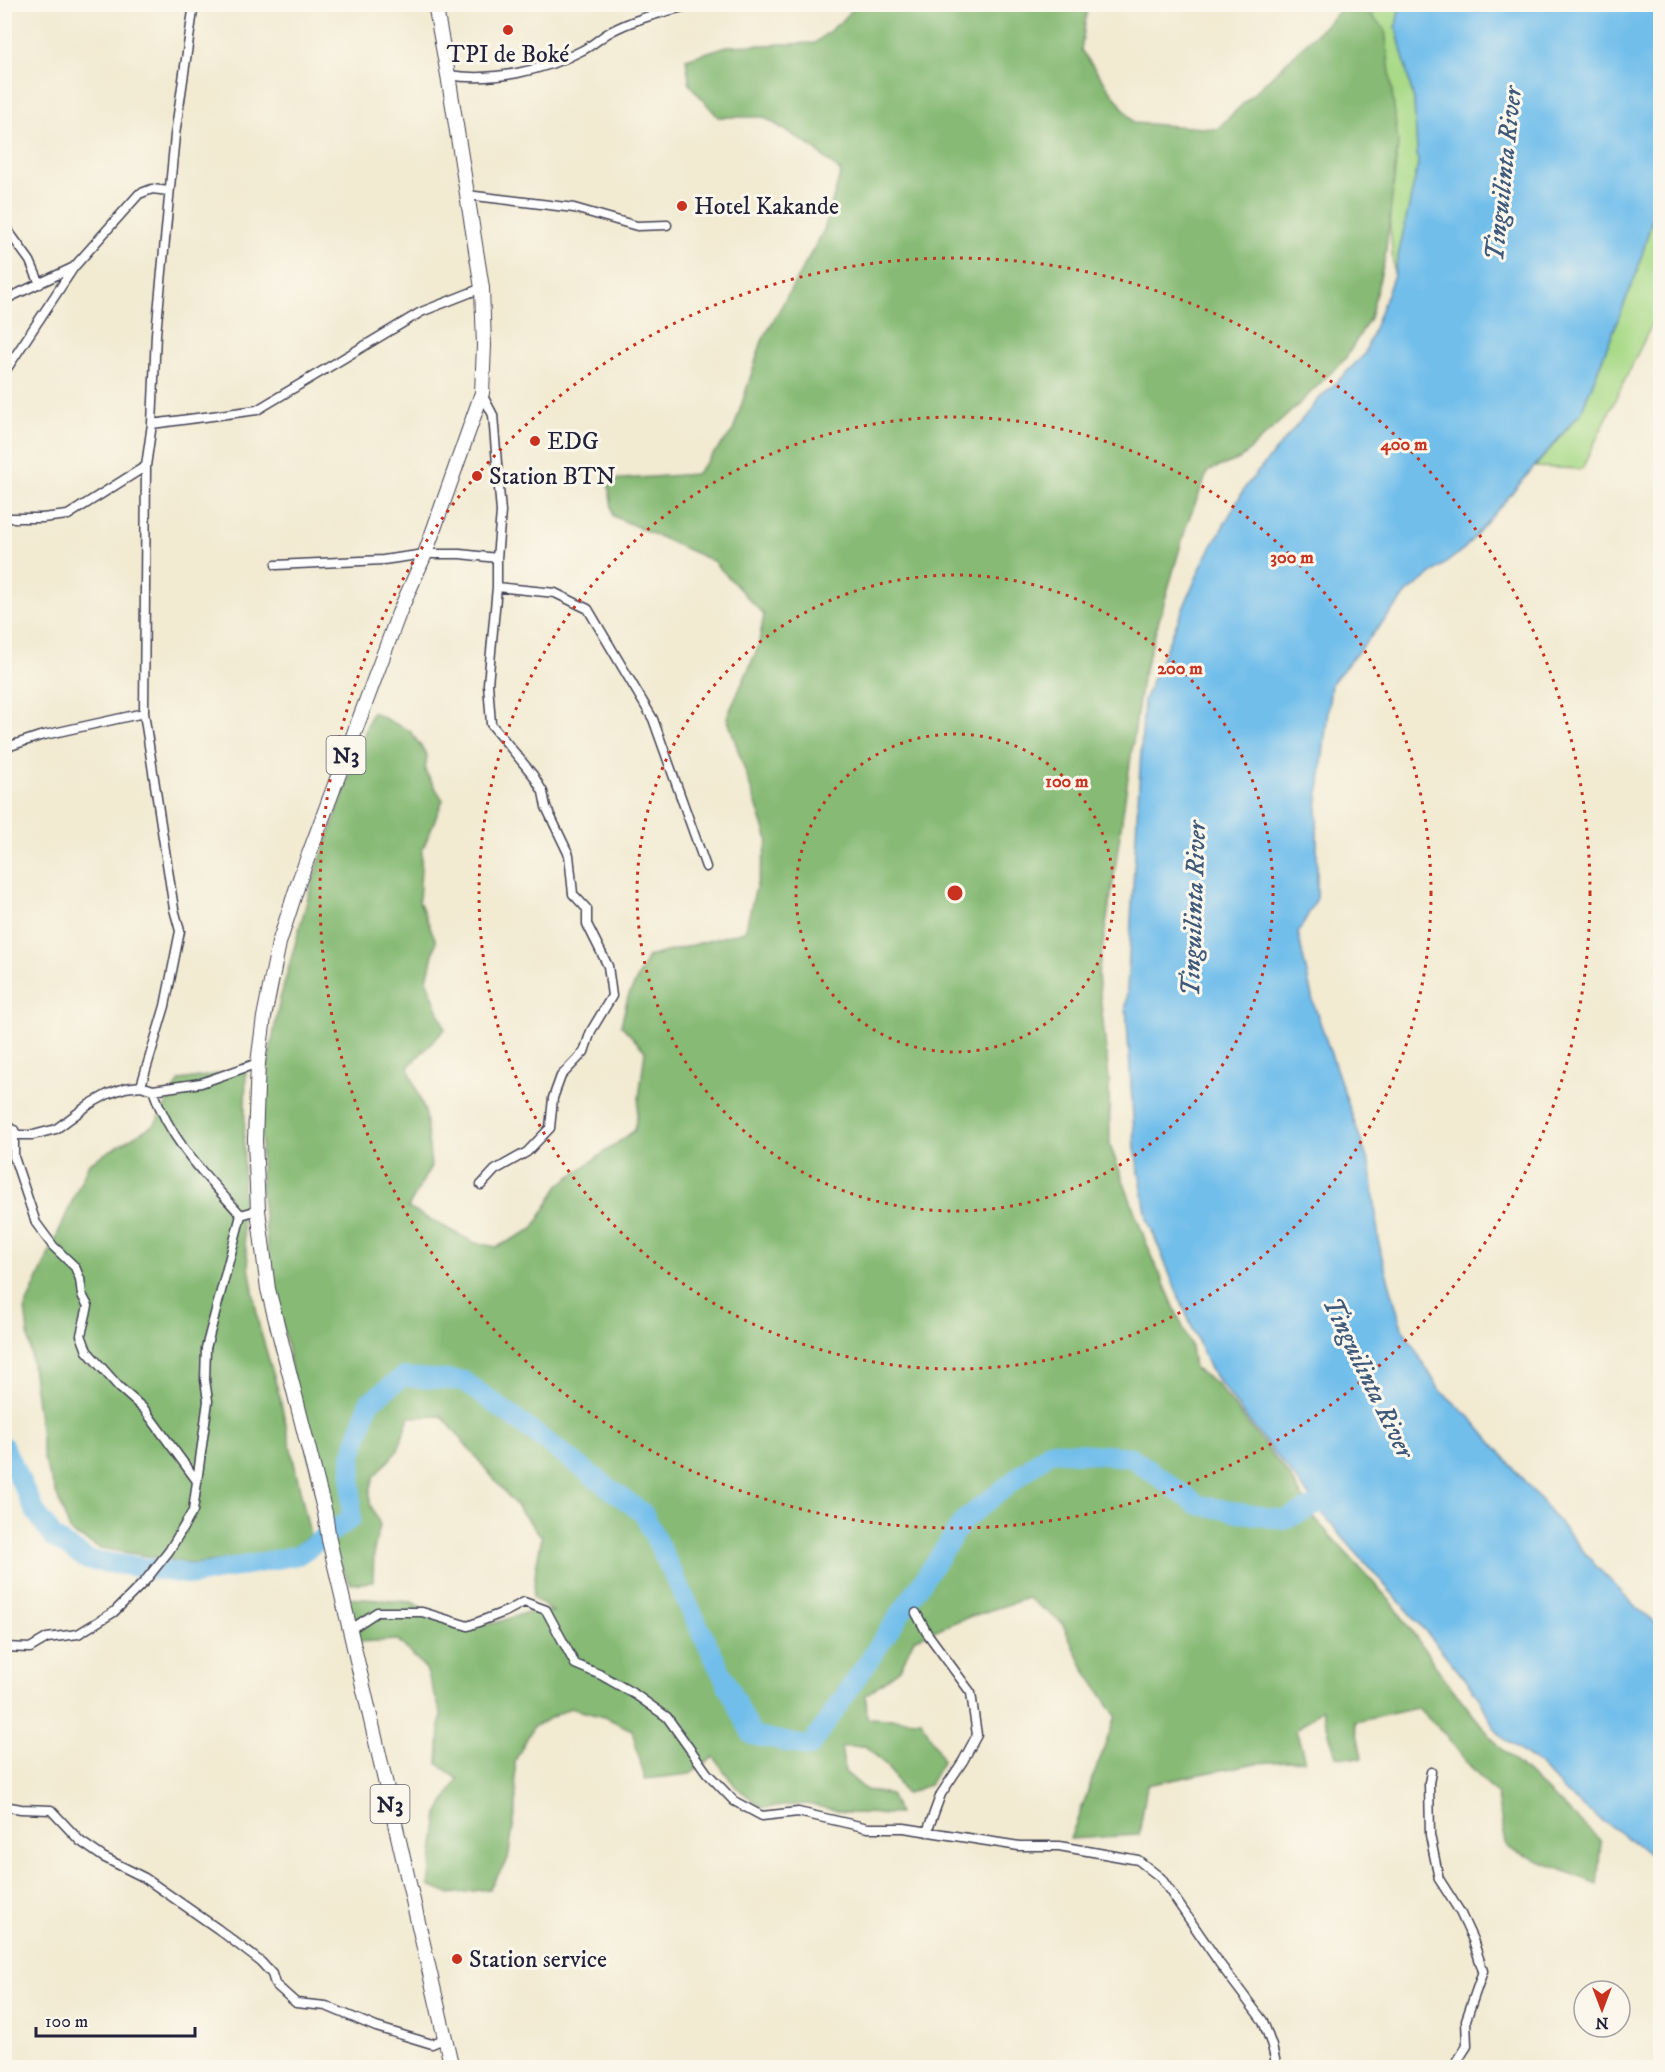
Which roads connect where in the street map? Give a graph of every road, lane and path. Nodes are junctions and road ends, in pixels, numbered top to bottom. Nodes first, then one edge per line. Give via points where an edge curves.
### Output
1 (194, 4) edge
2 (435, 4) edge
3 (694, 4) edge
4 (448, 75) junction
5 (169, 191) junction
6 (467, 195) junction
7 (4, 225) edge
8 (667, 225) dead end
9 (74, 267) junction
10 (40, 284) junction
11 (482, 288) junction
12 (4, 300) edge
13 (4, 373) edge
14 (482, 393) junction
15 (152, 424) junction
16 (146, 466) junction
17 (4, 518) edge
18 (425, 554) junction
19 (498, 558) junction
20 (276, 565) dead end
21 (497, 587) junction
22 (144, 713) junction
23 (4, 748) edge
24 (706, 867) dead end
25 (258, 1063) junction
26 (141, 1086) junction
27 (153, 1090) junction
28 (4, 1101) edge
29 (14, 1130) junction
30 (481, 1185) dead end
31 (258, 1210) junction
32 (241, 1215) junction
33 (197, 1481) junction
34 (916, 1613) dead end
35 (351, 1629) junction
36 (4, 1647) edge
37 (1431, 1772) dead end
38 (4, 1806) edge
39 (927, 1832) junction
40 (446, 2038) junction
41 (452, 2067) edge
42 (1277, 2067) edge
43 (1453, 2067) edge

1 - 5 street
2 - 4 highway, N3
3 - 4 street via 611,31 584,50 534,69 471,79
4 - 6 highway, N3
5 - 9 street via 152,189 139,194
5 - 15 street
6 - 8 street via 574,208 637,226
6 - 11 highway, N3
7 - 10 street via 30,261
9 - 10 street
9 - 13 street
10 - 12 street
11 - 14 highway, N3
11 - 15 street via 421,312 257,410
14 - 18 highway, N3
14 - 19 street via 493,415 501,512
15 - 16 street
16 - 17 street via 68,515
16 - 22 street
18 - 19 street
18 - 20 street
18 - 25 highway, N3 via 298,880 279,943
19 - 21 street
21 - 24 street via 555,593 588,609 653,719
21 - 30 street via 488,684 490,724 543,792 569,855 573,894 586,909 586,924 608,966 612,996 591,1031 584,1053 561,1076 553,1098 550,1128 527,1152 495,1170
22 - 23 street
22 - 26 street via 180,931 165,1006
25 - 27 street via 201,1083
25 - 31 highway, N3
26 - 27 street
26 - 29 street via 108,1094 56,1130 18,1134
27 - 32 street via 180,1145
28 - 29 street via 6,1124
29 - 33 street via 14,1157 36,1223 75,1267 80,1279 88,1306 81,1335 87,1351 118,1387 144,1409
31 - 32 street
31 - 35 highway, N3 via 268,1289
32 - 33 street via 206,1348 208,1401
33 - 36 street via 193,1511 169,1551 114,1612 78,1634 47,1638 30,1648
34 - 39 street via 971,1693 977,1735 941,1794
35 - 39 street via 377,1612 422,1612 468,1626 524,1602 546,1610 575,1664 601,1675 667,1716 707,1773 734,1801 762,1816 798,1812 868,1828
35 - 40 highway, N3
37 - 43 street via 1430,1835 1438,1879 1460,1912 1483,1971 1466,2020 1467,2046
38 - 40 street via 51,1810 80,1841 145,1878 261,1962 275,1984 296,2003 326,2006 432,2044
39 - 42 street via 1019,1846 1059,1846 1138,1860 1161,1878 1263,2022
40 - 41 highway, N3

